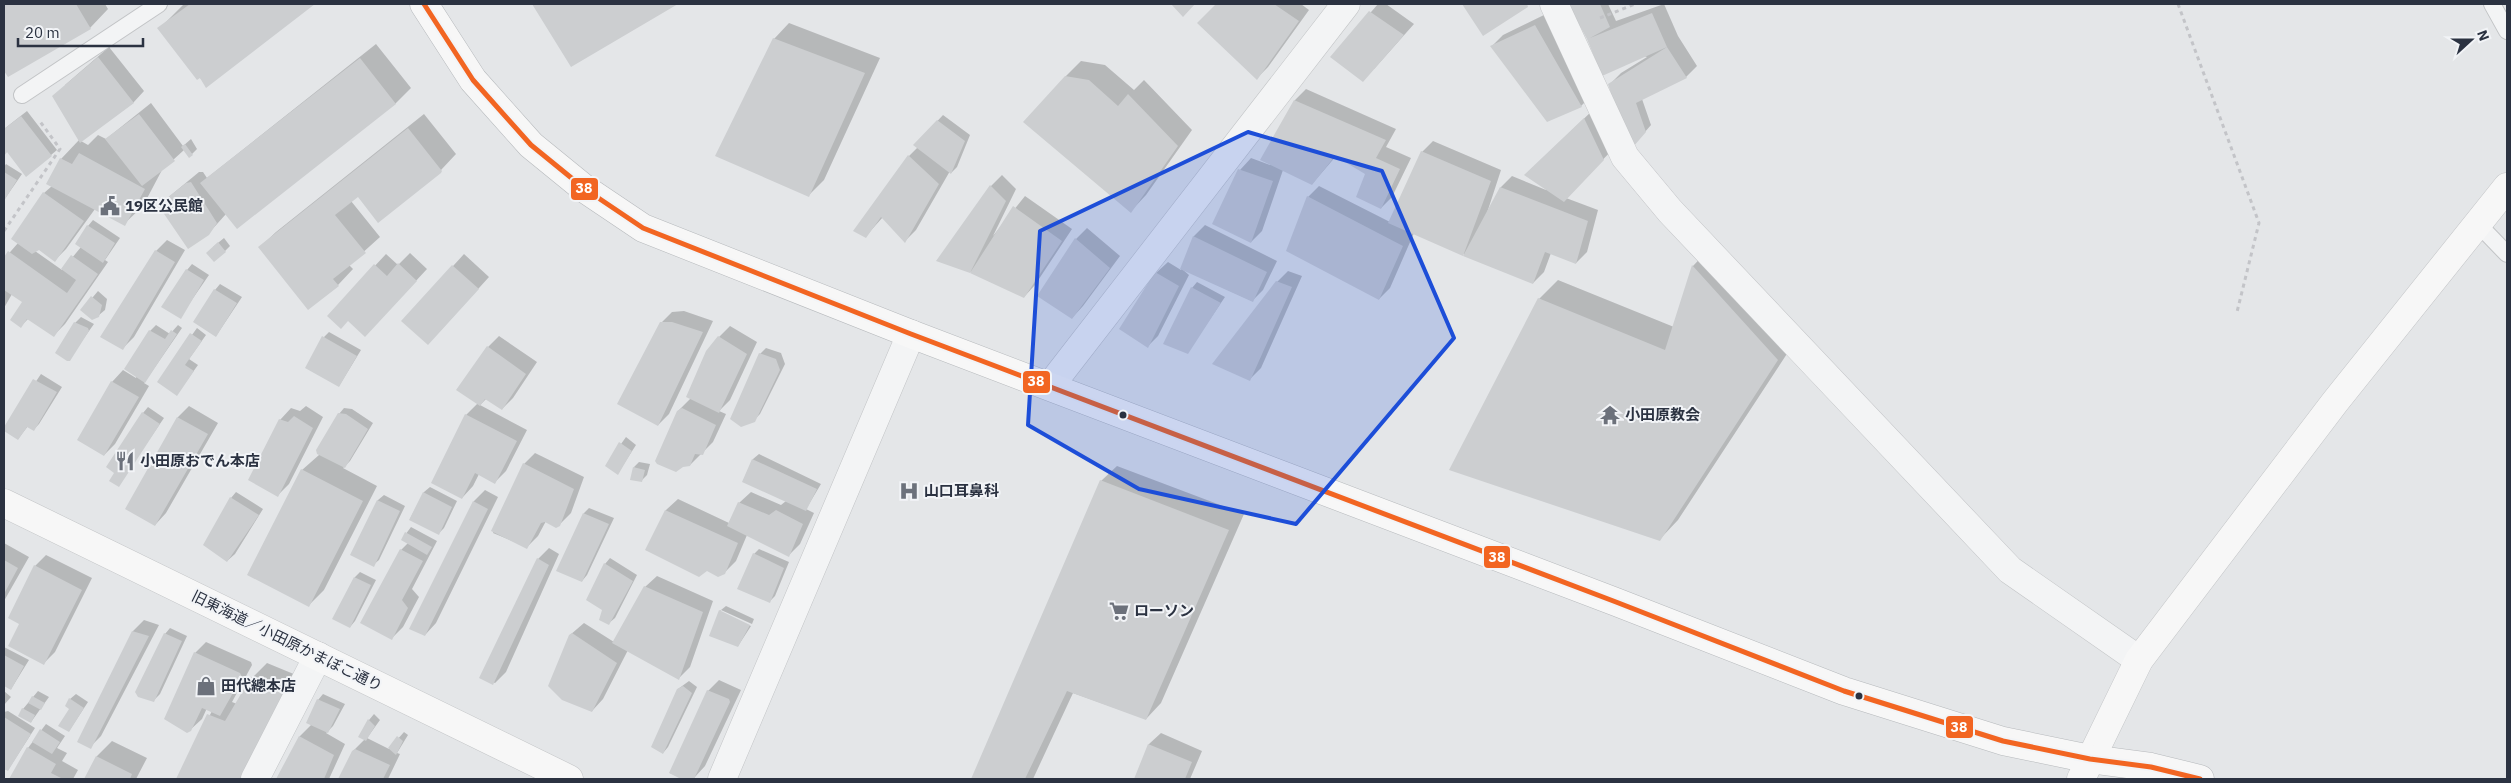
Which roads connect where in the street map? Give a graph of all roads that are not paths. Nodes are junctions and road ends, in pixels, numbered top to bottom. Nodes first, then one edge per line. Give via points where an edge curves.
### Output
1 (159, 4) edge
2 (424, 4) edge
3 (1346, 4) edge
4 (1554, 4) edge
5 (2492, 4) edge
6 (2507, 31) edge
7 (22, 95) road end
8 (2507, 187) edge
9 (2479, 225) junction
10 (2507, 254) edge
11 (911, 334) junction
12 (1050, 386) junction
13 (4, 503) edge
14 (318, 656) junction
15 (2139, 660) junction
16 (2086, 769) edge
17 (255, 779) edge
18 (569, 779) edge
19 (722, 779) edge
20 (2200, 779) edge

1 - 7 lane
2 - 11 main road via 473,80 531,145 585,189 644,228
3 - 12 street
4 - 15 street via 1625,157 1670,210 2010,570
5 - 6 lane
8 - 9 main road
9 - 10 lane
9 - 15 main road via 2335,402
11 - 12 main road
11 - 19 street
12 - 16 main road via 1844,691
13 - 14 main road, 旧東海道／小田原かまぼこ通り
14 - 17 street
14 - 18 main road, 旧東海道／小田原かまぼこ通り
15 - 16 main road
16 - 20 main road via 2151,767

